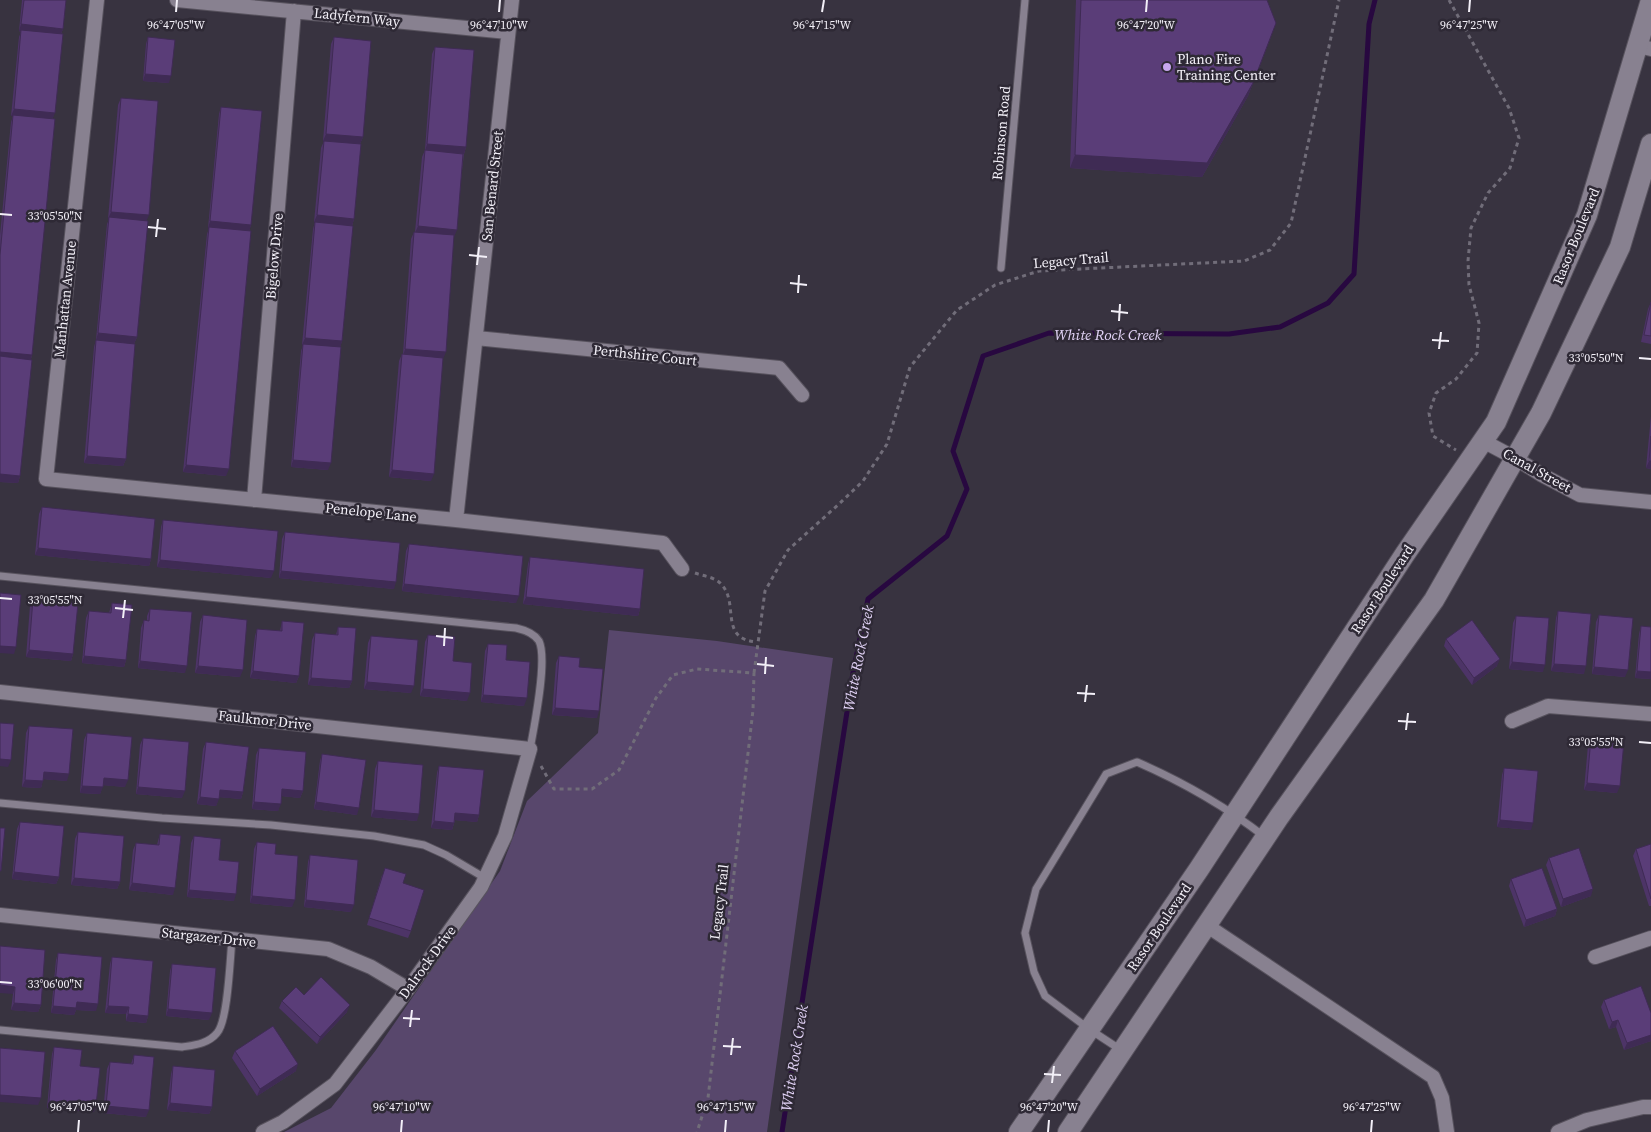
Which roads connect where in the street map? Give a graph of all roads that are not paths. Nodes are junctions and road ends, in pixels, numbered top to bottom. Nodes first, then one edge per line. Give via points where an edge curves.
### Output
1 (97, 0) edge
2 (176, 0) edge
3 (512, 0) edge
4 (1026, 0) edge
5 (1650, 0) edge
6 (294, 11) junction
7 (508, 32) junction
8 (1644, 48) edge
9 (1651, 144) edge
10 (1001, 268) dead end
11 (476, 338) junction
12 (802, 395) dead end
13 (1483, 441) junction
14 (1515, 458) junction
15 (46, 479) joint
16 (254, 500) junction
17 (1651, 502) edge
18 (456, 520) junction
19 (682, 569) road end
20 (0, 576) edge
21 (0, 692) edge
22 (1651, 714) edge
23 (1512, 721) dead end
24 (530, 749) junction
25 (0, 803) edge
26 (1235, 814) junction
27 (1265, 837) junction
28 (485, 878) junction
29 (0, 915) edge
30 (1206, 925) junction
31 (1651, 938) edge
32 (232, 939) junction
33 (1595, 957) dead end
34 (408, 989) junction
35 (0, 1030) edge
36 (1089, 1030) junction
37 (1122, 1050) junction
38 (1651, 1107) edge
39 (263, 1132) edge
40 (1019, 1132) edge
41 (1068, 1132) edge
42 (1447, 1132) edge
43 (1558, 1132) edge

1 - 15 street, Manhattan Avenue
2 - 6 street, Ladyfern Way
3 - 7 street, San Benard Street
4 - 10 lane, Robinson Road
5 - 8 main road, Rasor Boulevard
6 - 7 street, Ladyfern Way
6 - 16 street, Bigelow Drive
7 - 11 street, San Benard Street
8 - 13 main road, Rasor Boulevard via 1587,215 1496,422
9 - 14 main road via 1620,247 1541,413
11 - 12 street, Perthshire Court via 779,368
11 - 18 street, San Benard Street
13 - 14 street, Canal Street
13 - 26 main road, Rasor Boulevard
14 - 17 street, Canal Street via 1580,495
14 - 27 main road via 1434,600
15 - 16 street, Penelope Lane
16 - 18 street, Penelope Lane
18 - 19 street, Penelope Lane via 663,543
20 - 24 lane via 525,630 534,635 542,649 537,713
21 - 24 street, Faulknor Drive
22 - 23 street via 1548,706
24 - 28 street, Dalrock Drive via 505,836
25 - 28 lane via 374,836 424,846
26 - 27 lane
26 - 36 main road, Rasor Boulevard
26 - 36 lane via 1175,778 1137,762 1106,774 1036,889 1025,933 1034,972 1046,996
27 - 30 main road
28 - 34 street, Dalrock Drive
29 - 32 street, Stargazer Drive
30 - 37 main road
30 - 42 street via 1433,1077 1442,1098
31 - 33 street
32 - 34 street, Stargazer Drive via 328,949
32 - 35 lane via 224,1022 217,1034 201,1044 182,1047
34 - 39 street, Dalrock Drive via 335,1084 283,1122
36 - 37 lane
36 - 40 main road, Rasor Boulevard
37 - 41 main road
38 - 43 street via 1587,1120

